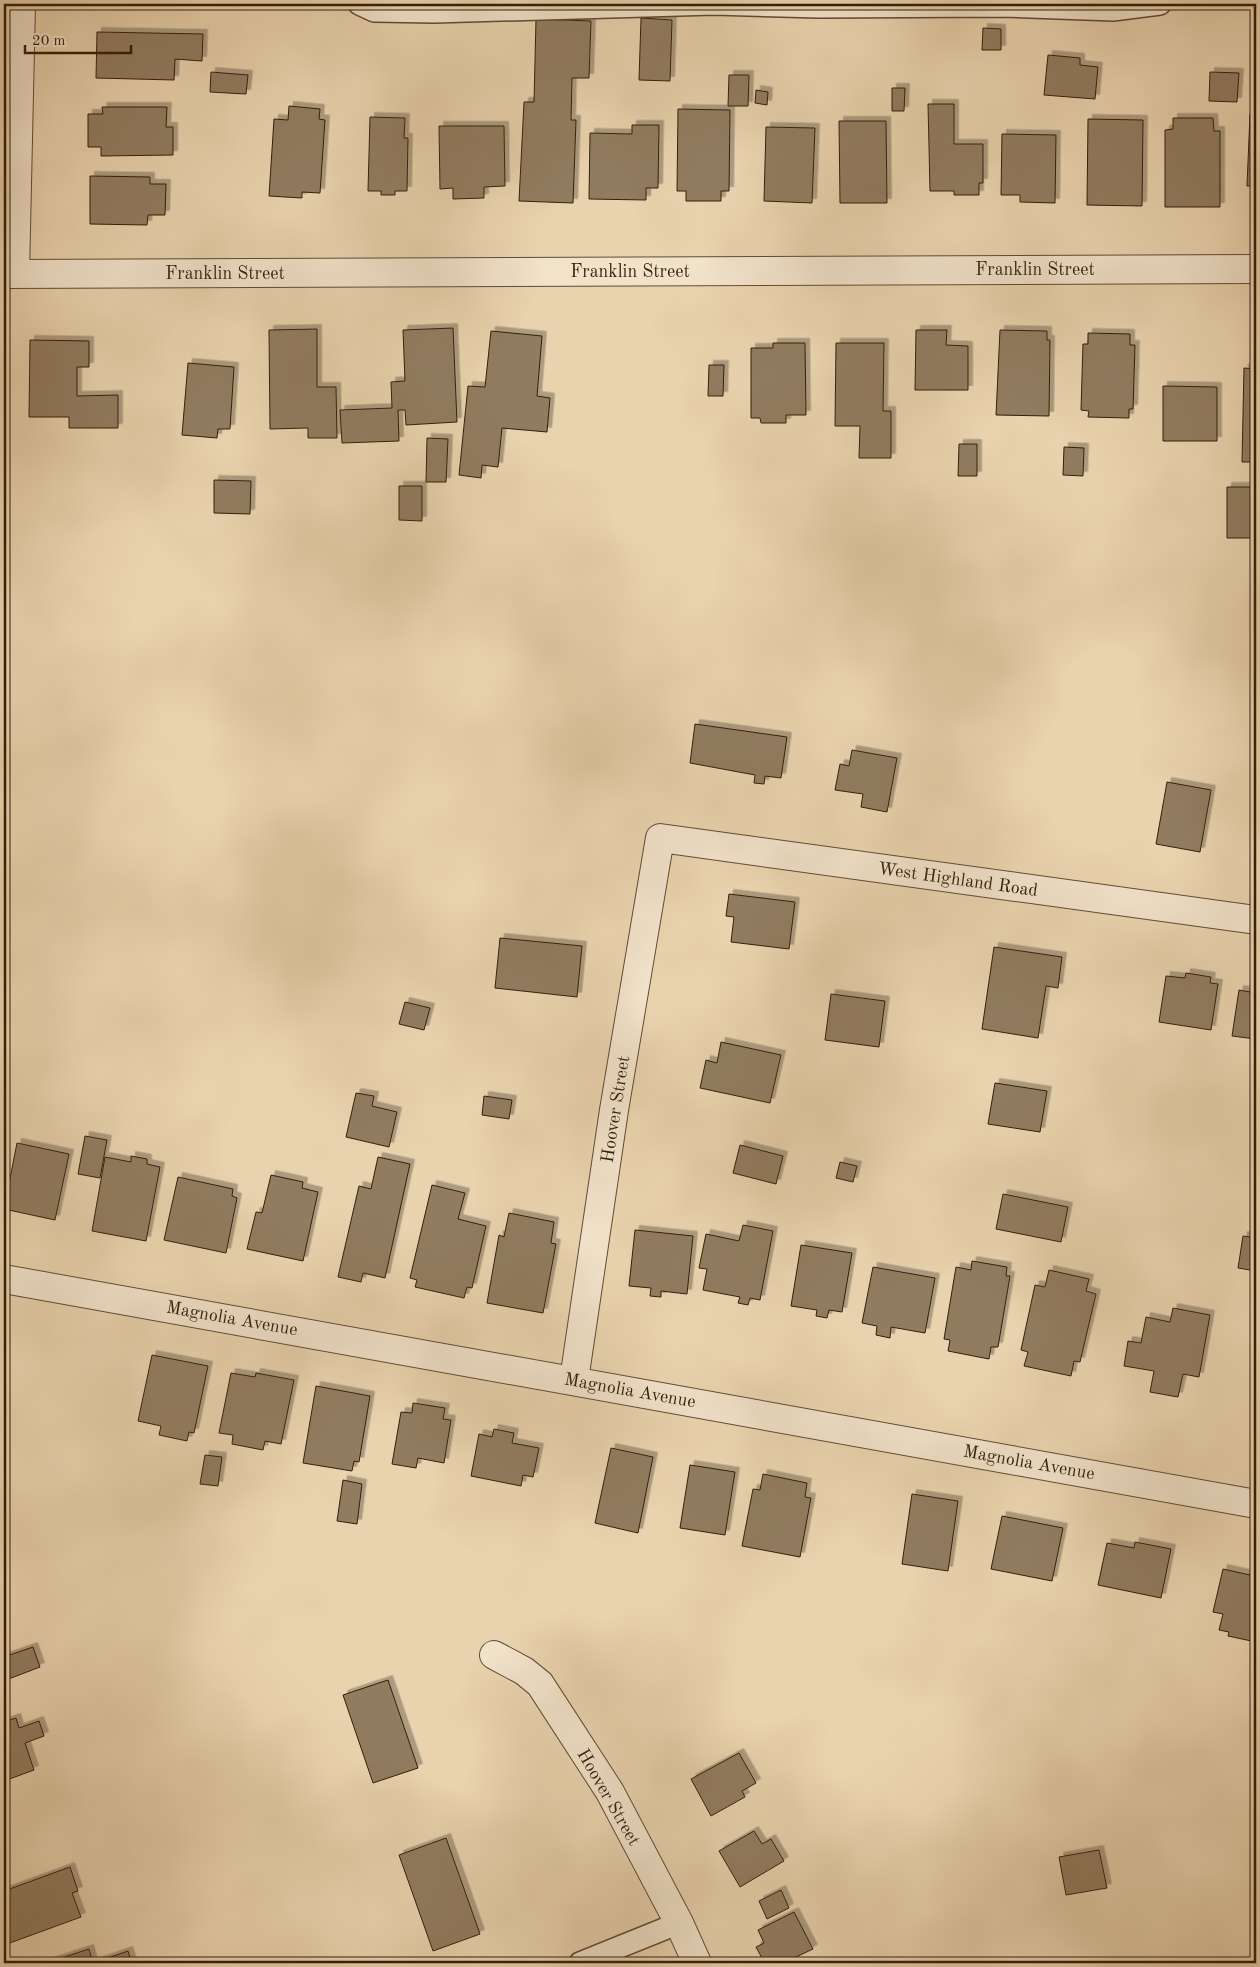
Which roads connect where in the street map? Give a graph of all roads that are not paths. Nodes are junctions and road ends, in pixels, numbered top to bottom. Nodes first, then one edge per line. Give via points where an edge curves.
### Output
1 (21, 4) edge
2 (360, 4) edge
3 (1160, 4) edge
4 (1256, 269) edge
5 (10, 274) edge
6 (660, 838) joint
7 (1256, 920) edge
8 (4, 1279) edge
9 (574, 1380) junction
10 (1256, 1504) edge
11 (494, 1655) dead end
12 (679, 1923) junction
13 (580, 1963) edge
14 (697, 1963) edge

1 - 5 street
2 - 3 lane via 374,12 714,4 1113,10
4 - 5 street, Franklin Street
6 - 7 street, West Highland Road
6 - 9 street, Hoover Street via 614,1110
8 - 9 street, Magnolia Avenue
9 - 10 street, Magnolia Avenue
11 - 12 street, Hoover Street via 540,1684 610,1792
12 - 13 lane
12 - 14 street, Hoover Street

